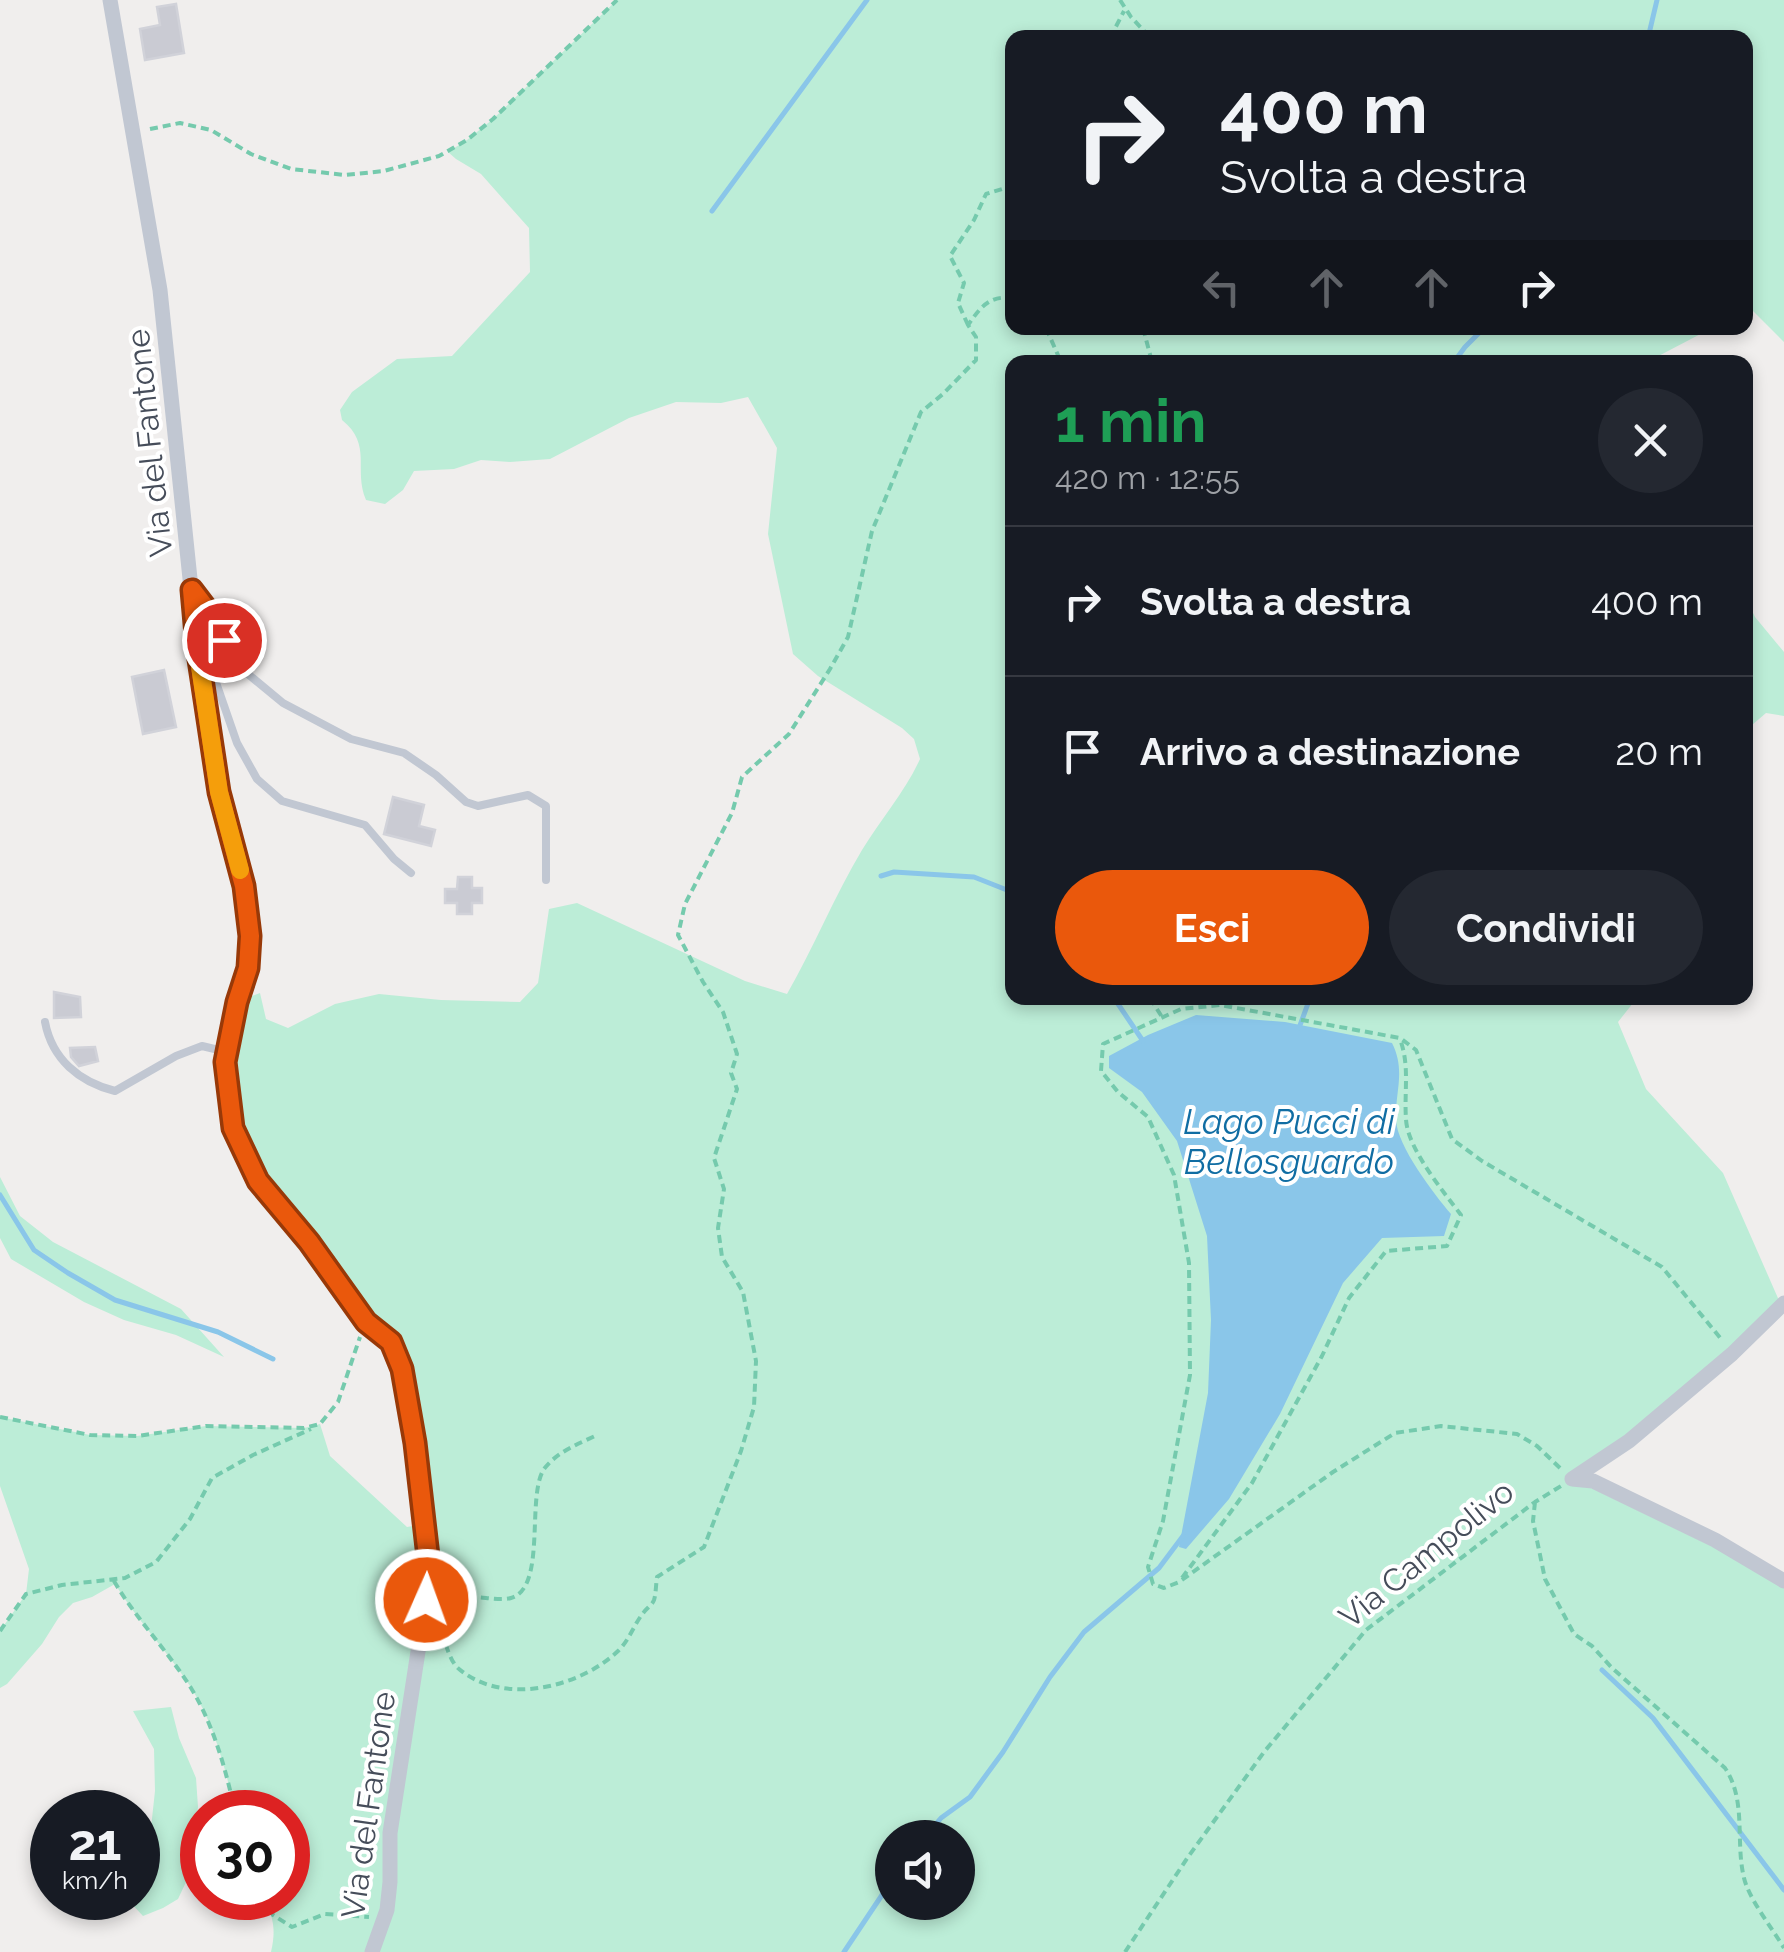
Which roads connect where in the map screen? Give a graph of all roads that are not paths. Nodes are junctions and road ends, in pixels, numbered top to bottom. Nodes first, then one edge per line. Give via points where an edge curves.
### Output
1 (110, 0) edge
2 (192, 590) junction
3 (197, 646) junction
4 (411, 873) dead end
5 (546, 880) dead end
6 (45, 1022) dead end
7 (227, 1052) junction
8 (1784, 1303) edge
9 (1784, 1581) edge
10 (372, 1952) edge

1 - 2 street, Via del Fantone via 160,290
2 - 3 street, Via del Fantone
2 - 5 lane via 237,665 283,703 351,739 404,753 466,802 478,806 528,795 546,806
3 - 4 lane via 257,780 282,801 365,826
3 - 7 street, Via del Fantone via 250,936
6 - 7 lane via 55,1052 74,1073 115,1091 202,1046
7 - 10 street, Via del Fantone via 233,1128 258,1181 366,1322 391,1342 415,1443 432,1600 390,1833 384,1919
8 - 9 street via 1629,1442 1572,1480 1593,1481

